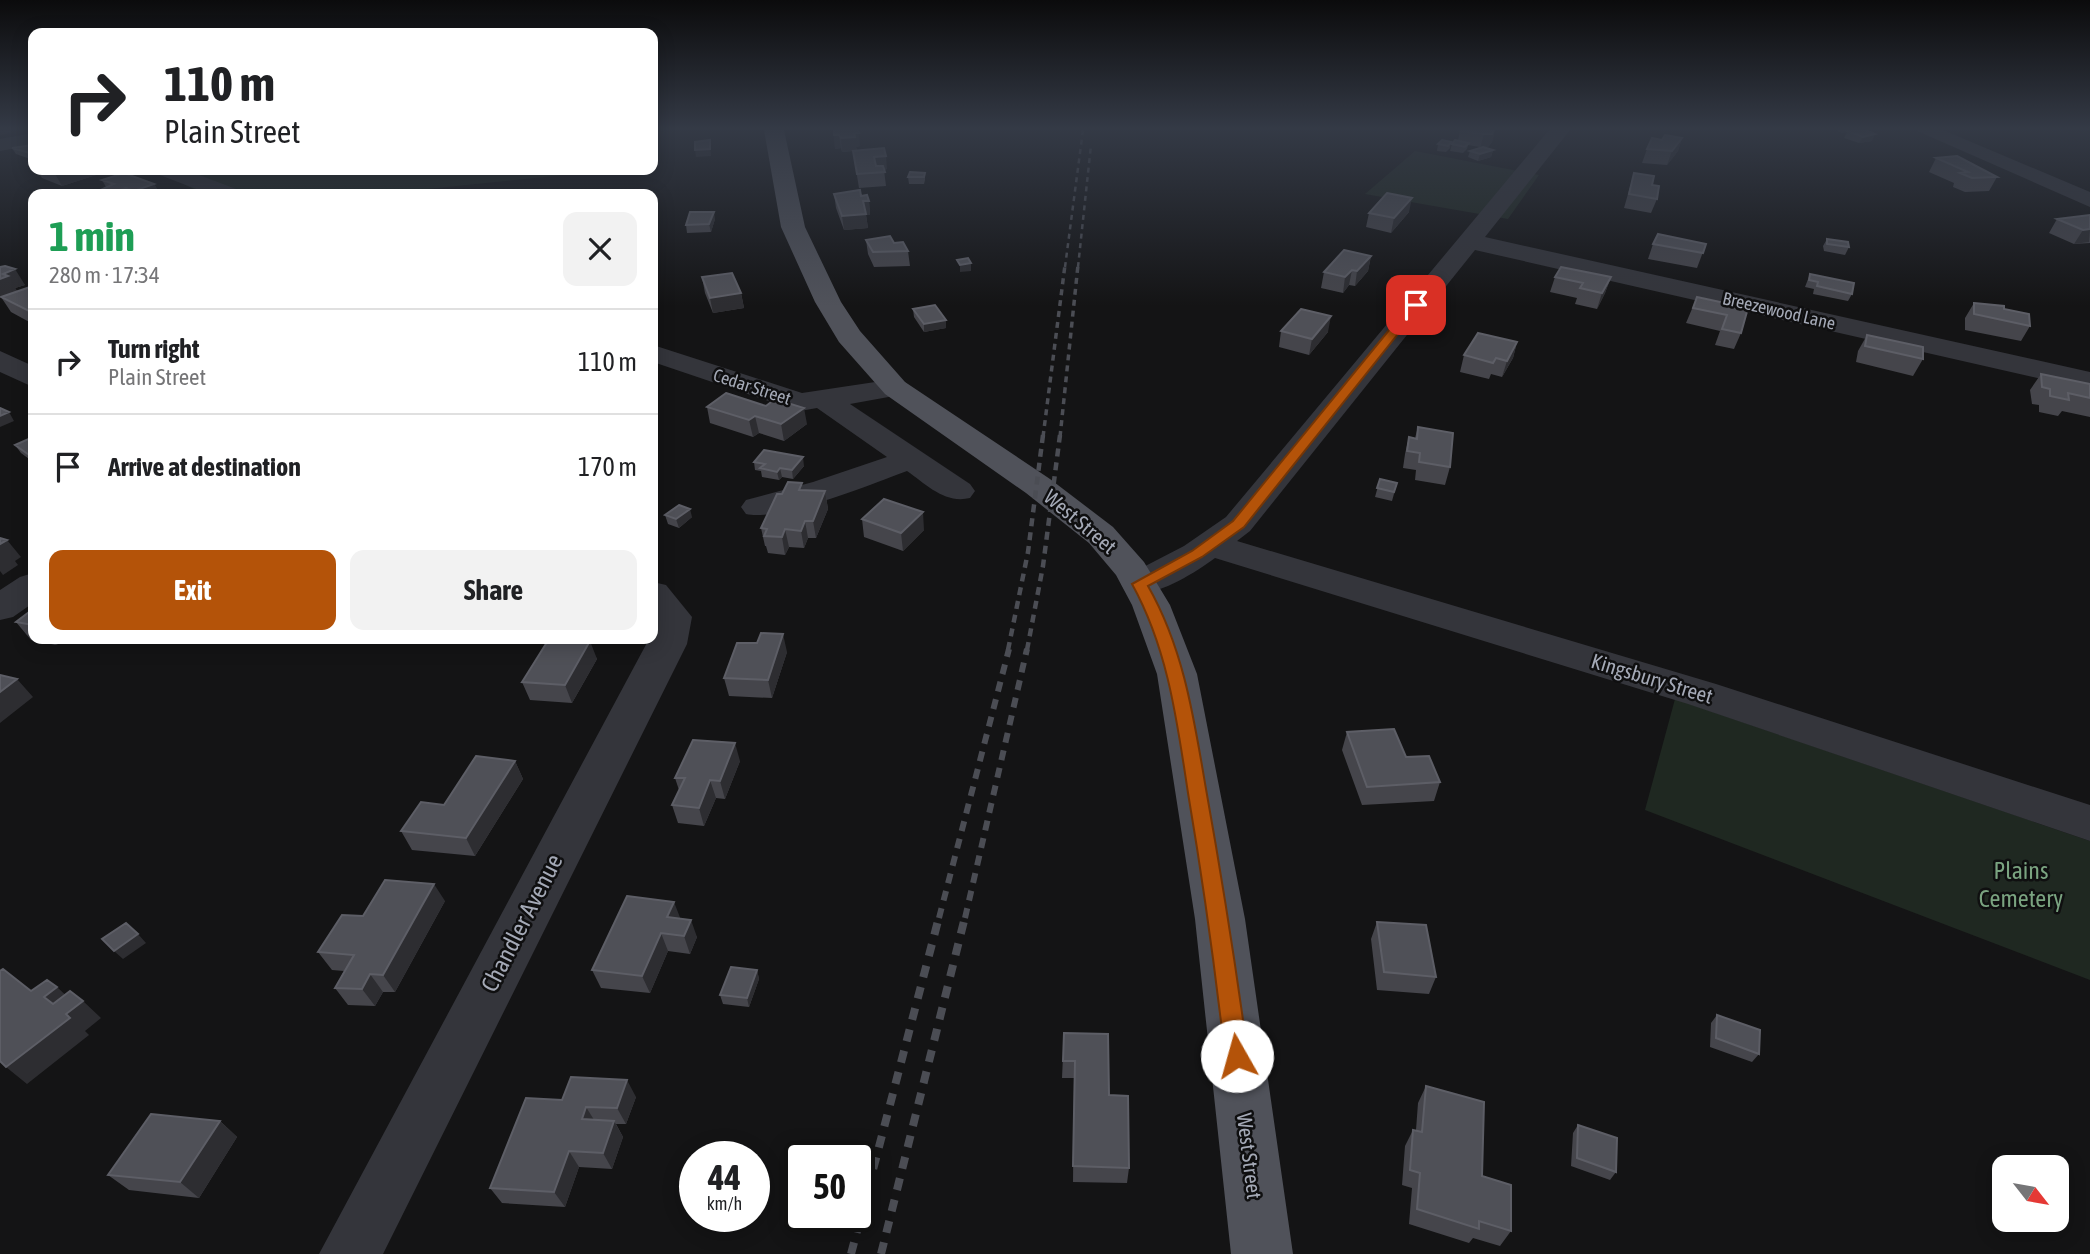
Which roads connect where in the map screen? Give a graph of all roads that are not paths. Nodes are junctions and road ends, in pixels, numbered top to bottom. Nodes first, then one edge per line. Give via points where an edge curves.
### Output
1 (785, 189) edge
2 (1512, 189) edge
3 (2063, 189) edge
4 (2090, 200) edge
5 (1469, 242) junction
6 (658, 355) edge
7 (0, 360) edge
8 (28, 375) edge
9 (2090, 381) edge
10 (895, 388) junction
11 (825, 400) junction
12 (911, 459) junction
13 (958, 491) dead end
14 (758, 507) dead end
15 (1211, 545) junction
16 (1129, 570) junction
17 (28, 588) edge
18 (658, 600) edge
19 (0, 608) edge
20 (2090, 823) edge
21 (350, 1254) edge
22 (1262, 1254) edge

1 - 10 main road, West Street via 793,227 828,302 849,336
2 - 5 street
3 - 4 street
5 - 9 street, Breezewood Lane
5 - 15 street via 1238,524
6 - 11 street, Cedar Street via 780,397 800,402
7 - 8 street
10 - 11 street, Cedar Street
10 - 16 main road, West Street via 1038,486 1101,535
11 - 12 street
12 - 13 street
12 - 14 street
15 - 16 street
15 - 20 street, Kingsbury Street via 1702,694
16 - 22 main road, West Street via 1151,605 1177,674 1220,919
17 - 19 street
18 - 21 street, Chandler Avenue via 673,617 667,644

